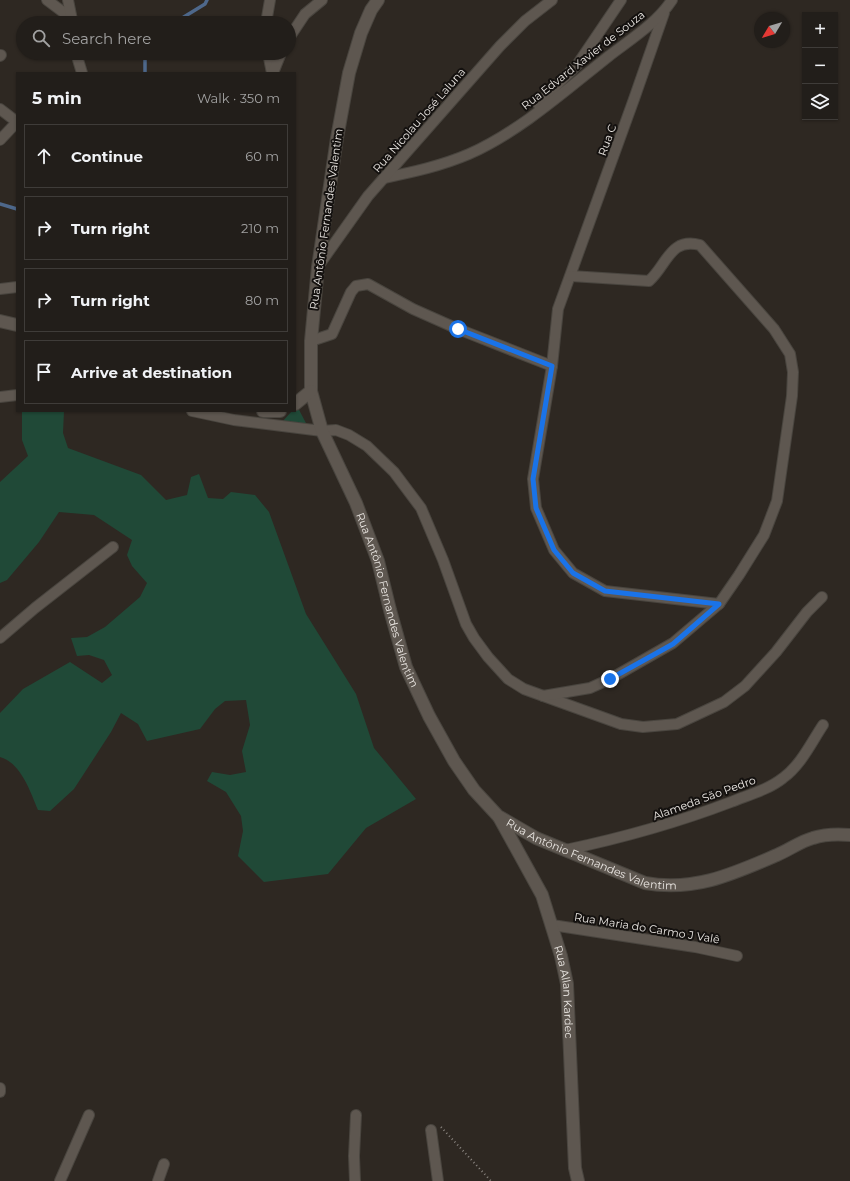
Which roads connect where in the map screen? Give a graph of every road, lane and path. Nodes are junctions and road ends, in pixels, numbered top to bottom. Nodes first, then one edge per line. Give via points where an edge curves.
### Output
1 (47, 0) edge
2 (68, 0) edge
3 (270, 0) edge
4 (322, 0) edge
5 (378, 0) edge
6 (552, 0) edge
7 (621, 0) edge
8 (672, 0) edge
9 (664, 13) junction
10 (67, 16) edge
11 (71, 16) edge
12 (267, 16) edge
13 (296, 28) edge
14 (78, 60) edge
15 (269, 60) edge
16 (278, 60) edge
17 (82, 72) edge
18 (272, 72) edge
19 (272, 72) edge
20 (0, 109) edge
21 (16, 121) edge
22 (16, 123) edge
23 (504, 134) junction
24 (0, 140) edge
25 (384, 178) junction
26 (318, 267) junction
27 (571, 276) junction
28 (16, 287) edge
29 (0, 289) edge
30 (0, 321) edge
31 (16, 325) edge
32 (311, 341) junction
33 (552, 366) junction
34 (311, 392) junction
35 (16, 395) edge
36 (0, 397) edge
37 (296, 403) edge
38 (197, 412) edge
39 (322, 431) junction
40 (113, 547) dead end
41 (822, 597) dead end
42 (719, 604) junction
43 (0, 638) edge
44 (541, 696) junction
45 (823, 725) dead end
46 (498, 816) junction
47 (850, 835) edge
48 (565, 850) junction
49 (552, 925) junction
50 (737, 956) dead end
51 (0, 1088) edge
52 (0, 1092) edge
53 (89, 1115) dead end
54 (356, 1115) dead end
55 (431, 1130) joint
56 (164, 1164) dead end
57 (60, 1181) edge
58 (158, 1181) edge
59 (355, 1181) edge
60 (438, 1181) edge
61 (491, 1181) edge
62 (578, 1181) edge

1 - 10 street
2 - 11 street
3 - 12 street
4 - 13 street via 305,14
5 - 26 street, Rua Antônio Fernandes Valentim via 361,34 349,73
6 - 25 street, Rua Nicolau José Laluna via 525,21 500,46
7 - 23 street, Rua Edvard Xavier de Souza via 577,65
8 - 9 street, Rua Edvard Xavier de Souza
9 - 23 street, Rua Edvard Xavier de Souza via 531,117
9 - 27 street, Rua C
14 - 17 street
15 - 18 street
16 - 19 street
20 - 21 street
22 - 24 street
23 - 25 street, Rua Edvard Xavier de Souza via 454,160
25 - 26 street, Rua Nicolau José Laluna via 368,196
26 - 32 street, Rua Antônio Fernandes Valentim
27 - 33 street, Rua C via 558,309
27 - 42 street via 649,281 681,244 690,242 700,245 774,329 790,354 793,372 792,396 777,501 764,535
28 - 29 street
30 - 31 street
32 - 33 street via 332,334 351,292 356,286 368,284 413,309
32 - 34 street, Rua Antônio Fernandes Valentim
33 - 42 street, Rua C via 533,479 536,508 554,550 573,573 605,591
34 - 37 street
34 - 39 street, Rua Antônio Fernandes Valentim
35 - 36 street
38 - 39 street via 234,420
39 - 44 street via 336,430 349,435 367,446 394,472 421,508 466,624 474,638 508,679
39 - 46 street, Rua Antônio Fernandes Valentim via 356,503 378,561 406,667 428,716 474,790
40 - 43 street
41 - 44 street via 745,686 724,702 677,724 643,727 621,724
42 - 44 street via 673,644 610,679 590,688
45 - 48 street, Alameda São Pedro via 801,759 784,778 767,788 655,829
46 - 48 street, Rua Antônio Fernandes Valentim via 536,838
46 - 49 street, Rua Allan Kardec via 542,895
47 - 48 street, Rua Antônio Fernandes Valentim via 834,834 812,838 738,872 690,886 644,883
49 - 50 street, Rua Maria do Carmo J Valê
49 - 62 street, Rua Allan Kardec via 567,984 575,1168
51 - 52 street
53 - 57 street
54 - 59 street
55 - 60 street
55 - 61 path via 433,1126 438,1125 444,1130
56 - 58 street

